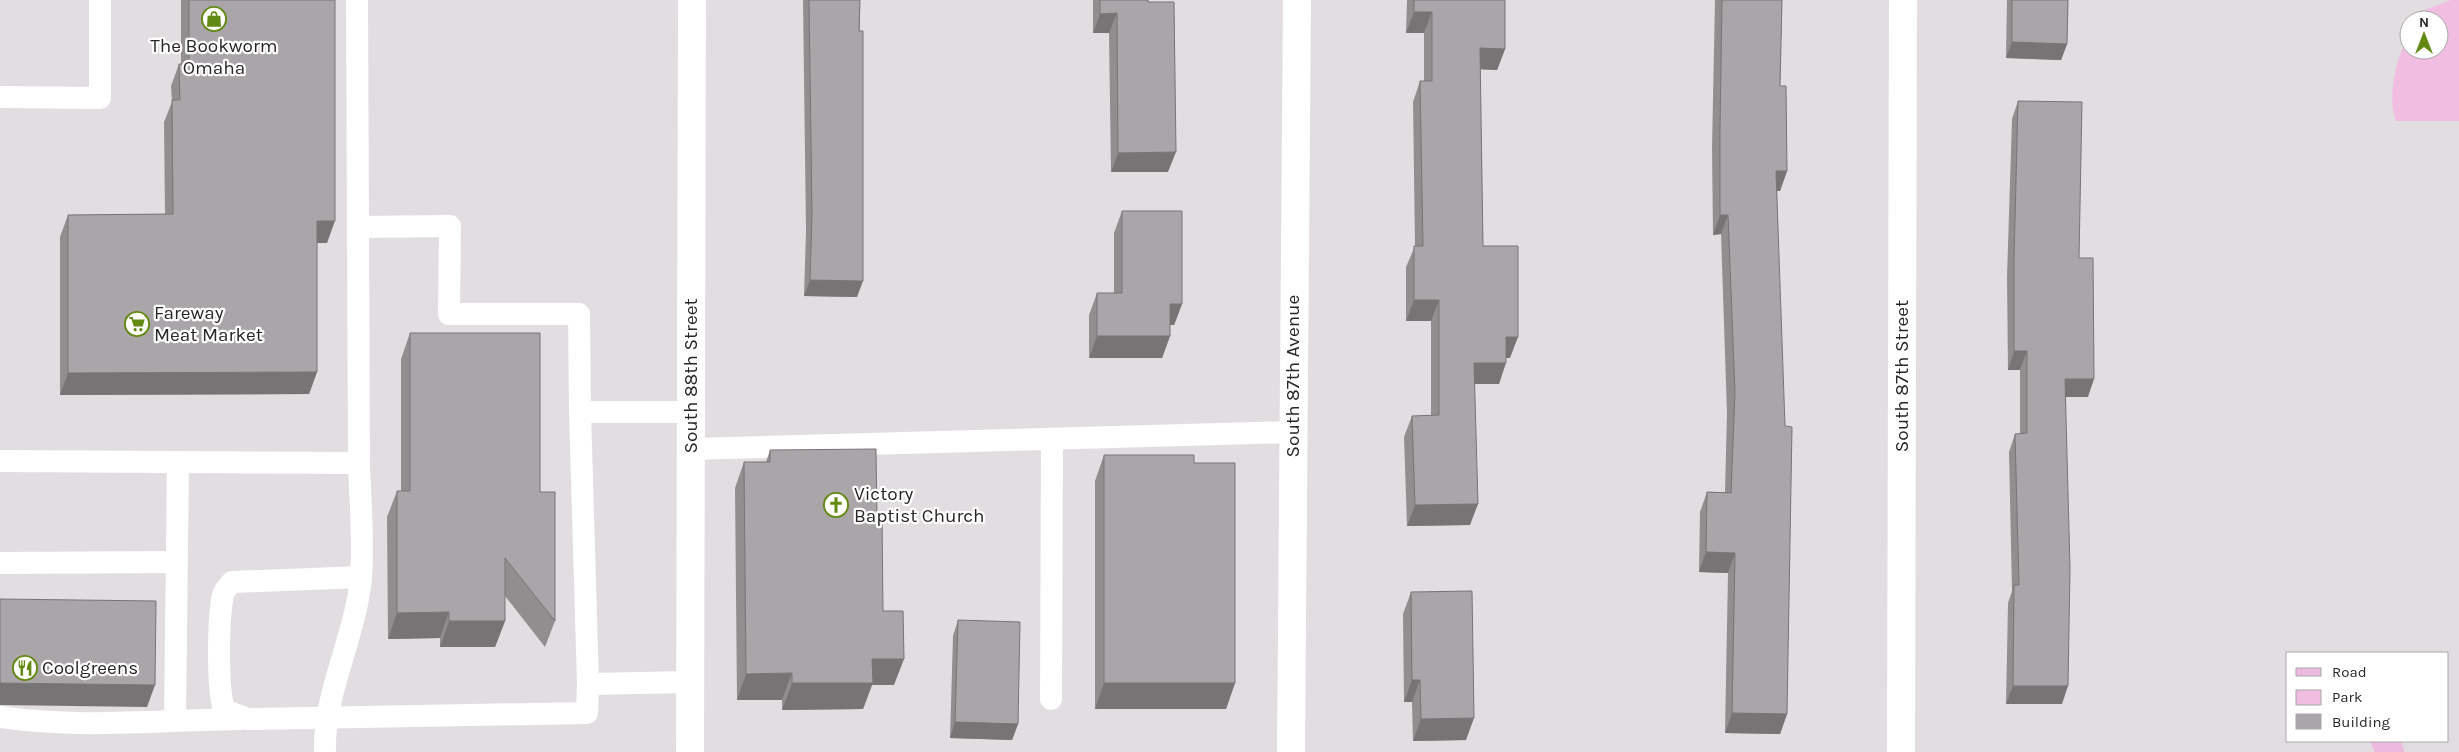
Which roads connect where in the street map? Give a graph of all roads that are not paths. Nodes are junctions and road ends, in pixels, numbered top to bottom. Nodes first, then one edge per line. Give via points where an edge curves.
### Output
1 (100, 0) edge
2 (357, 0) edge
3 (692, 0) edge
4 (1297, 0) edge
5 (1903, 0) edge
6 (0, 97) edge
7 (358, 227) junction
8 (580, 412) junction
9 (691, 412) junction
10 (1293, 432) junction
11 (1052, 439) junction
12 (690, 449) junction
13 (0, 461) edge
14 (178, 462) junction
15 (360, 463) junction
16 (0, 562) edge
17 (176, 562) junction
18 (361, 577) junction
19 (690, 682) junction
20 (588, 684) junction
21 (1051, 699) dead end
22 (0, 717) edge
23 (327, 718) junction
24 (248, 719) junction
25 (175, 720) junction
26 (325, 752) edge
27 (690, 752) edge
28 (1291, 752) edge
29 (1901, 752) edge

1 - 6 lane via 100,98
2 - 7 lane
3 - 9 street, South 88th Street
4 - 10 street, South 87th Avenue
5 - 29 street, South 87th Street
7 - 8 lane via 450,226 449,314 579,314
7 - 15 lane
8 - 9 lane
8 - 20 lane
9 - 12 street, South 88th Street
10 - 11 lane
10 - 28 street, South 87th Avenue
11 - 12 lane
11 - 21 lane
12 - 19 street, South 88th Street
13 - 14 lane
14 - 15 lane
14 - 17 lane
15 - 18 lane
16 - 17 lane
17 - 25 lane
18 - 23 lane via 350,634
18 - 24 lane via 232,582 223,593 220,698 224,710
19 - 20 lane
19 - 27 street, South 88th Street
20 - 23 lane via 587,713
22 - 25 lane via 30,722
23 - 24 lane
23 - 26 lane
24 - 25 lane

